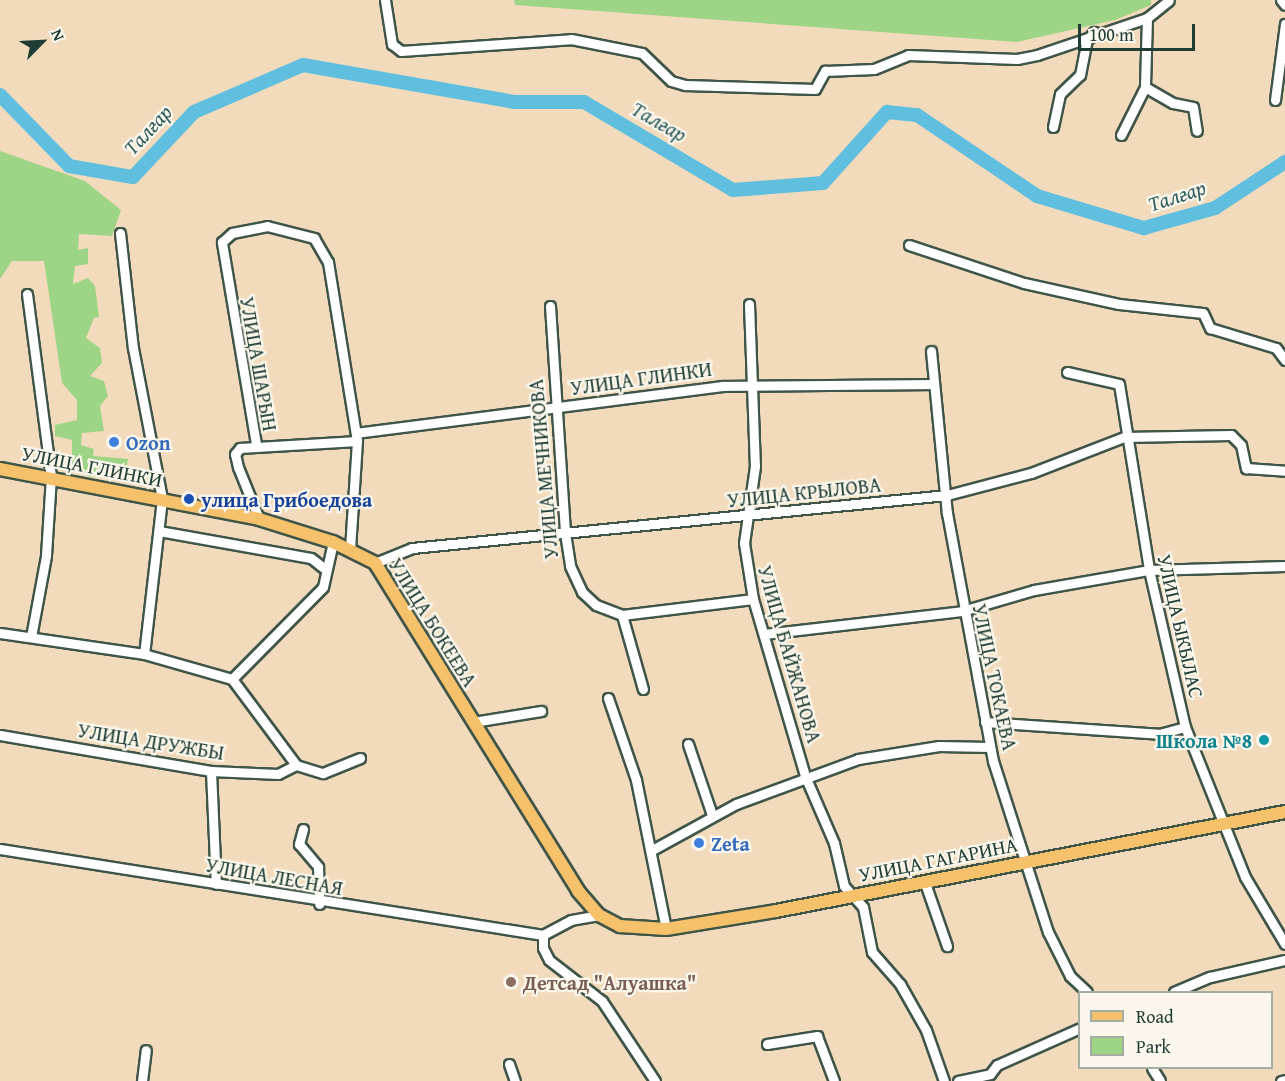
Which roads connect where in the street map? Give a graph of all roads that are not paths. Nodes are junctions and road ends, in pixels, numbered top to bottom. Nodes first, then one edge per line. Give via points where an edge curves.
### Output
1 (385, 0) edge
2 (1169, 0) edge
3 (1281, 0) edge
4 (1285, 5) edge
5 (1147, 18) junction
6 (1285, 24) edge
7 (1094, 33) junction
8 (1145, 87) junction
9 (1275, 100) dead end
10 (1053, 127) dead end
11 (1197, 131) dead end
12 (1121, 135) dead end
13 (120, 233) dead end
14 (909, 245) dead end
15 (27, 294) dead end
16 (749, 304) dead end
17 (550, 306) dead end
18 (1280, 348) edge
19 (931, 351) dead end
20 (1285, 360) edge
21 (1067, 372) dead end
22 (933, 384) junction
23 (749, 386) junction
24 (553, 410) junction
25 (356, 437) junction
26 (1124, 437) junction
27 (256, 444) junction
28 (1285, 471) edge
29 (0, 472) edge
30 (51, 476) junction
31 (947, 495) junction
32 (162, 499) junction
33 (752, 517) junction
34 (259, 519) junction
35 (159, 531) junction
36 (565, 533) junction
37 (333, 542) junction
38 (350, 549) junction
39 (375, 563) junction
40 (1285, 566) edge
41 (325, 569) junction
42 (1149, 570) junction
43 (753, 599) junction
44 (962, 611) junction
45 (622, 615) junction
46 (0, 633) edge
47 (764, 634) junction
48 (31, 637) junction
49 (144, 654) junction
50 (232, 679) junction
51 (643, 688) dead end
52 (608, 698) dead end
53 (541, 711) dead end
54 (473, 722) junction
55 (985, 722) junction
56 (1185, 727) junction
57 (0, 735) edge
58 (688, 744) dead end
59 (990, 747) junction
60 (360, 758) dead end
61 (296, 765) junction
62 (211, 771) junction
63 (805, 776) junction
64 (1285, 812) edge
65 (712, 815) junction
66 (1221, 824) junction
67 (303, 829) dead end
68 (652, 850) junction
69 (1, 852) edge
70 (1025, 863) junction
71 (925, 883) junction
72 (216, 884) junction
73 (874, 892) junction
74 (853, 896) junction
75 (319, 904) junction
76 (863, 907) junction
77 (599, 915) junction
78 (666, 929) junction
79 (543, 935) junction
80 (1285, 944) edge
81 (947, 946) dead end
82 (1285, 960) edge
83 (1085, 991) edge
84 (1178, 991) edge
85 (1078, 1029) edge
86 (767, 1044) dead end
87 (146, 1050) dead end
88 (509, 1064) dead end
89 (992, 1078) edge
90 (142, 1081) edge
91 (515, 1081) edge
92 (655, 1081) edge
93 (834, 1081) edge
94 (944, 1081) edge
95 (958, 1081) edge

1 - 7 street via 391,39 395,48 408,52 571,39 642,53 671,81 686,85 815,89 825,71 874,69 908,55 1017,59
2 - 5 street
3 - 4 street
5 - 7 street
5 - 8 street
6 - 9 street
7 - 10 street via 1087,40 1080,75 1060,94
8 - 11 street via 1173,103 1193,107
8 - 12 street
13 - 32 street via 133,348
14 - 18 street via 1024,283 1119,304 1203,313 1210,328
15 - 30 street
16 - 23 street, УЛИЦА БАЙЖАНОВА
17 - 24 street, УЛИЦА МЕЧНИКОВА
18 - 20 street
19 - 22 street, УЛИЦА ТОКАЕВА
21 - 26 street, УЛИЦА ЫКЫЛАС via 1119,384
22 - 23 street, УЛИЦА ГЛИНКИ
22 - 31 street, УЛИЦА ТОКАЕВА
23 - 24 street, УЛИЦА ГЛИНКИ
23 - 33 street, УЛИЦА БАЙЖАНОВА
24 - 25 street, УЛИЦА ГЛИНКИ
24 - 36 street, УЛИЦА МЕЧНИКОВА
25 - 27 street, УЛИЦА ГЛИНКИ
25 - 27 street, УЛИЦА ШАРЫН via 325,252 314,238 267,226 226,236 222,242
25 - 38 street
26 - 28 street, УЛИЦА КРЫЛОВА via 1232,435 1241,445 1245,468
26 - 31 street, УЛИЦА КРЫЛОВА via 1031,473
26 - 42 street, УЛИЦА ЫКЫЛАС
27 - 34 street, УЛИЦА ШАРЫН via 235,454
29 - 30 main road, УЛИЦА ГЛИНКИ
30 - 32 main road, УЛИЦА ГЛИНКИ
30 - 48 street via 46,556
31 - 33 street, УЛИЦА КРЫЛОВА
31 - 44 street, УЛИЦА ТОКАЕВА
32 - 34 main road, УЛИЦА ГЛИНКИ
32 - 35 street
33 - 36 street, УЛИЦА КРЫЛОВА
33 - 43 street, УЛИЦА БАЙЖАНОВА via 744,543
34 - 37 main road, УЛИЦА ГЛИНКИ
35 - 41 street via 311,558
35 - 49 street
36 - 39 street, УЛИЦА КРЫЛОВА via 412,548
36 - 45 street, УЛИЦА МЕЧНИКОВА via 570,566 582,592 596,605
37 - 38 main road, УЛИЦА ГЛИНКИ
37 - 41 street
38 - 39 main road, УЛИЦА БОКЕЕВА
39 - 54 main road, УЛИЦА БОКЕЕВА
40 - 42 street
41 - 50 street via 322,587
42 - 44 street via 1034,590
42 - 56 street, УЛИЦА ЫКЫЛАС
43 - 45 street, УЛИЦА МЕЧНИКОВА
43 - 47 street, УЛИЦА БАЙЖАНОВА
44 - 47 street
44 - 55 street, УЛИЦА ТОКАЕВА
45 - 51 street
46 - 48 street
47 - 63 street, УЛИЦА БАЙЖАНОВА
48 - 49 street
49 - 50 street
50 - 61 street
52 - 68 street via 636,780
53 - 54 street
54 - 77 main road, УЛИЦА БОКЕЕВА via 578,891
55 - 56 street via 1159,734
55 - 59 street, УЛИЦА ТОКАЕВА
56 - 66 street, УЛИЦА ЫКЫЛАС
57 - 62 street, УЛИЦА ДРУЖБЫ
58 - 65 street
59 - 63 street via 916,750 858,759
59 - 70 street, УЛИЦА ТОКАЕВА
60 - 61 street via 323,773
61 - 62 street, УЛИЦА ДРУЖБЫ via 278,774
62 - 72 street
63 - 65 street
63 - 74 street, УЛИЦА БАЙЖАНОВА via 834,843 844,886
64 - 66 main road, УЛИЦА ГАГАРИНА
65 - 68 street
66 - 70 main road, УЛИЦА ГАГАРИНА
66 - 80 street, УЛИЦА ЫКЫЛАС
67 - 75 street via 299,844 318,867
68 - 78 street
69 - 72 street, УЛИЦА ЛЕСНАЯ
70 - 71 main road, УЛИЦА ГАГАРИНА
70 - 83 street, УЛИЦА ТОКАЕВА via 1048,932 1070,975
71 - 73 main road, УЛИЦА ГАГАРИНА
71 - 81 street
72 - 75 street, УЛИЦА ЛЕСНАЯ
73 - 74 main road, УЛИЦА ГАГАРИНА
73 - 76 street
74 - 76 street, УЛИЦА БАЙЖАНОВА
74 - 78 main road, УЛИЦА ГАГАРИНА
75 - 79 street, УЛИЦА ЛЕСНАЯ
76 - 94 street via 872,952 900,984 926,1030
77 - 78 main road, УЛИЦА ГАГАРИНА via 620,926
77 - 79 street via 571,920
79 - 92 street via 549,960 602,1001
82 - 84 street via 1210,977
85 - 89 street via 997,1065
86 - 93 street via 817,1036
87 - 90 street
88 - 91 street
89 - 95 street

